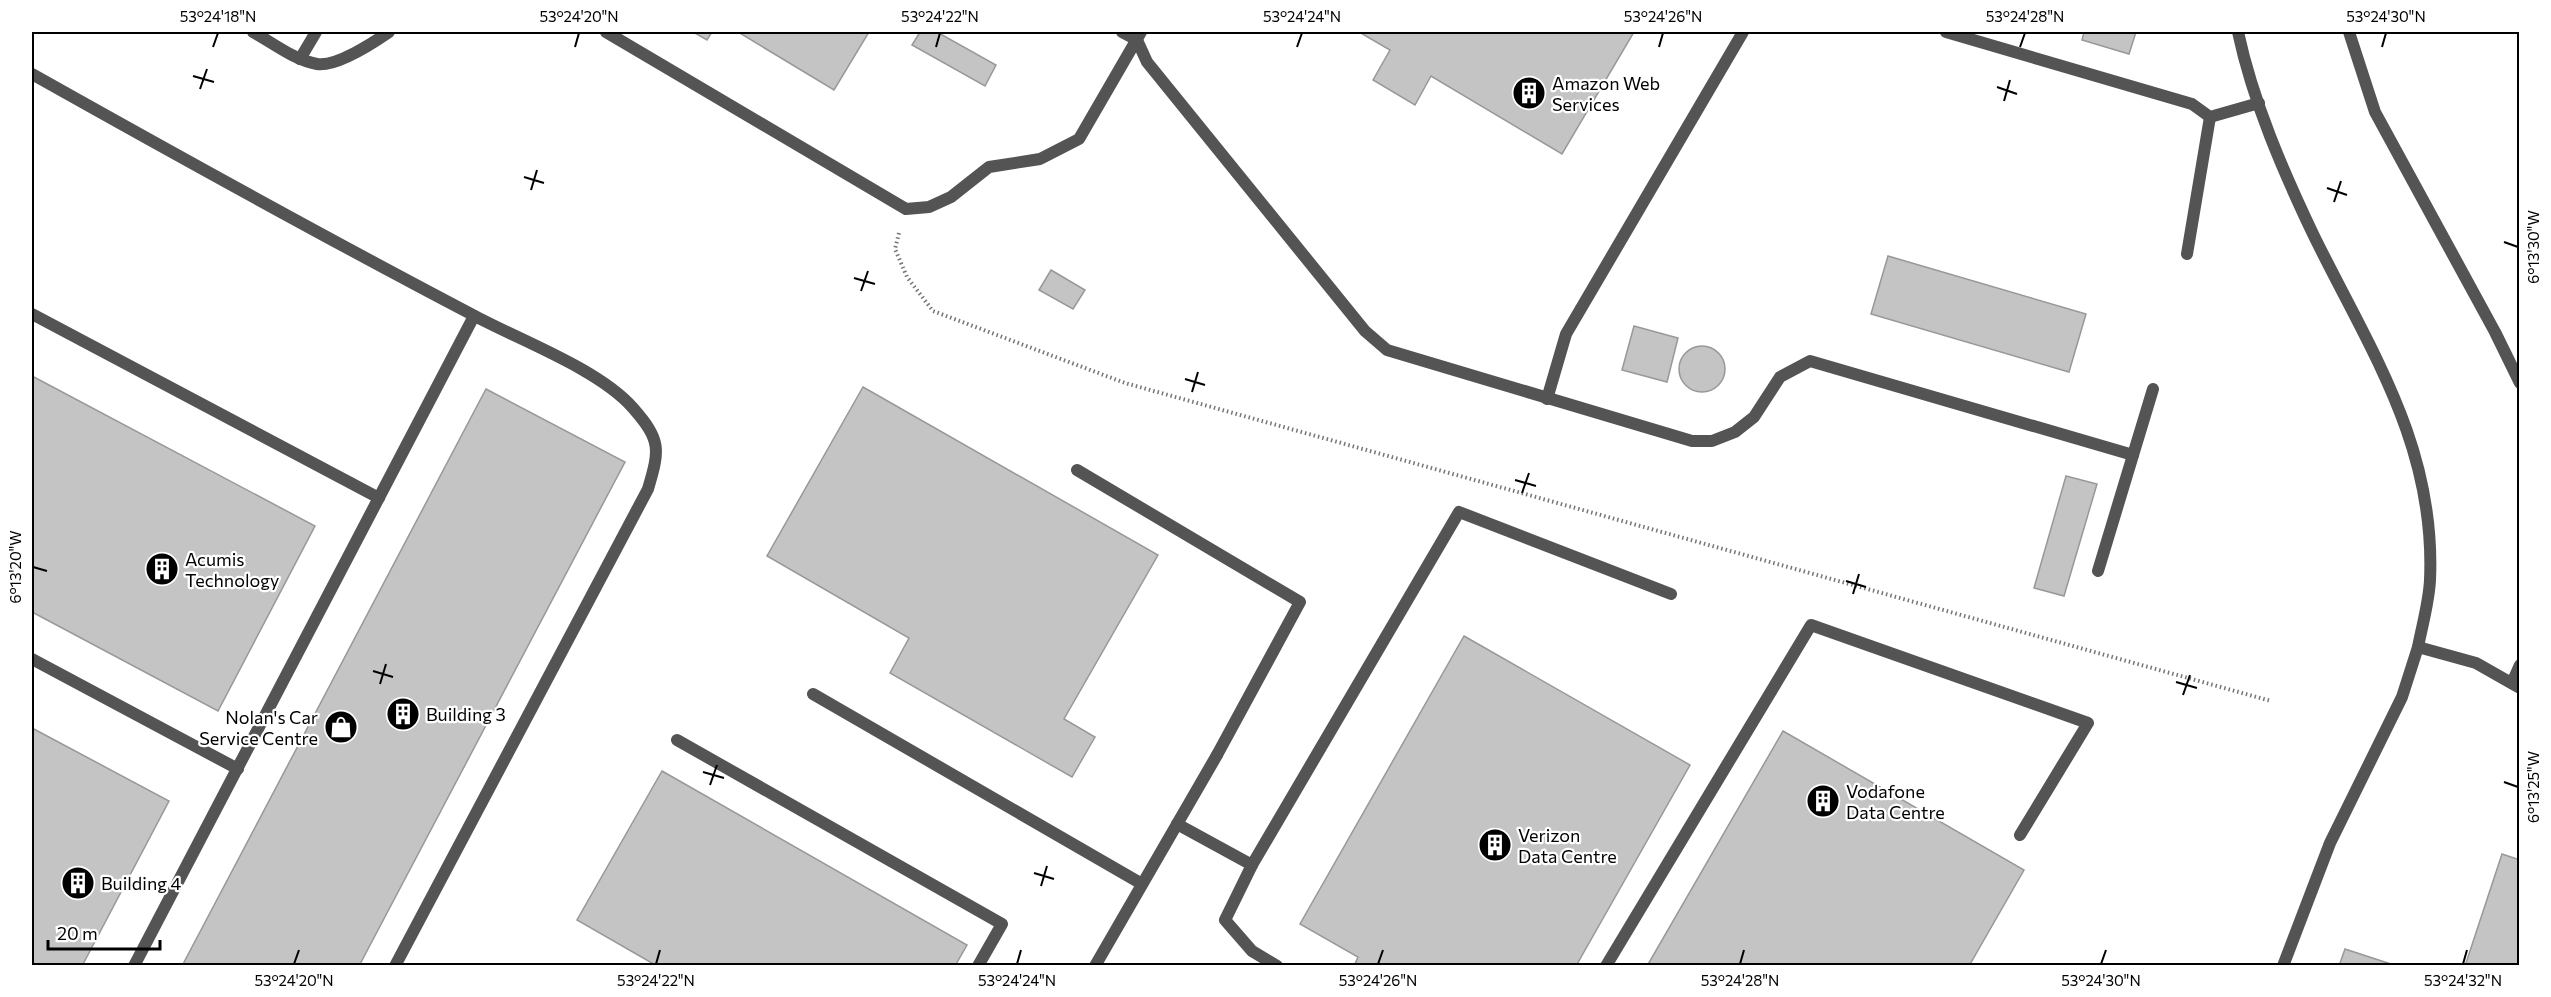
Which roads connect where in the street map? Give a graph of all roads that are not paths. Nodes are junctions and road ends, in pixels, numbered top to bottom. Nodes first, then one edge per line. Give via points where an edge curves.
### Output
1 (254, 32) edge
2 (316, 32) edge
3 (389, 32) edge
4 (606, 32) edge
5 (1122, 32) edge
6 (1743, 32) edge
7 (1946, 32) edge
8 (2238, 32) edge
9 (2349, 32) edge
10 (1139, 36) edge
11 (300, 59) junction
12 (32, 74) edge
13 (2259, 103) junction
14 (2210, 117) junction
15 (2187, 254) dead end
16 (32, 314) edge
17 (474, 316) junction
18 (2520, 383) edge
19 (2152, 389) dead end
20 (1547, 399) junction
21 (2133, 455) junction
22 (1077, 470) dead end
23 (379, 498) junction
24 (2098, 570) dead end
25 (1671, 594) dead end
26 (2418, 647) junction
27 (32, 660) edge
28 (2520, 665) edge
29 (2516, 686) edge
30 (813, 694) dead end
31 (677, 740) dead end
32 (238, 769) junction
33 (1177, 824) junction
34 (2020, 835) dead end
35 (1252, 865) junction
36 (1142, 884) junction
37 (134, 966) edge
38 (395, 966) edge
39 (978, 966) edge
40 (1095, 966) edge
41 (1277, 966) edge
42 (1606, 966) edge
43 (2283, 966) edge

1 - 11 street
2 - 11 street
3 - 11 street via 359,52 319,65
4 - 10 street via 906,209 930,207 951,197 989,167 1040,159 1079,139
5 - 10 street
6 - 20 street via 1566,334
7 - 14 street via 2192,104
8 - 13 street
9 - 18 street via 2375,112
10 - 20 street via 1148,62 1365,332 1387,350 1410,359
12 - 17 street
13 - 14 street
13 - 26 street via 2314,235 2389,381 2422,479 2430,581
14 - 15 street
16 - 23 street
17 - 23 street
17 - 38 street via 606,383 632,406 655,435 657,460 648,489
19 - 21 street
20 - 21 street via 1692,441 1713,441 1735,432 1754,417 1780,377 1810,361
21 - 24 street
22 - 33 street via 1300,602
23 - 32 street
25 - 35 street via 1459,512
26 - 29 street via 2476,663
26 - 43 street via 2402,698 2330,843
27 - 32 street
28 - 29 street
30 - 36 street
31 - 39 street via 1002,924
32 - 37 street
33 - 35 street
33 - 36 street
34 - 42 street via 2088,723 1810,625
35 - 41 street via 1225,920 1252,951
36 - 40 street

